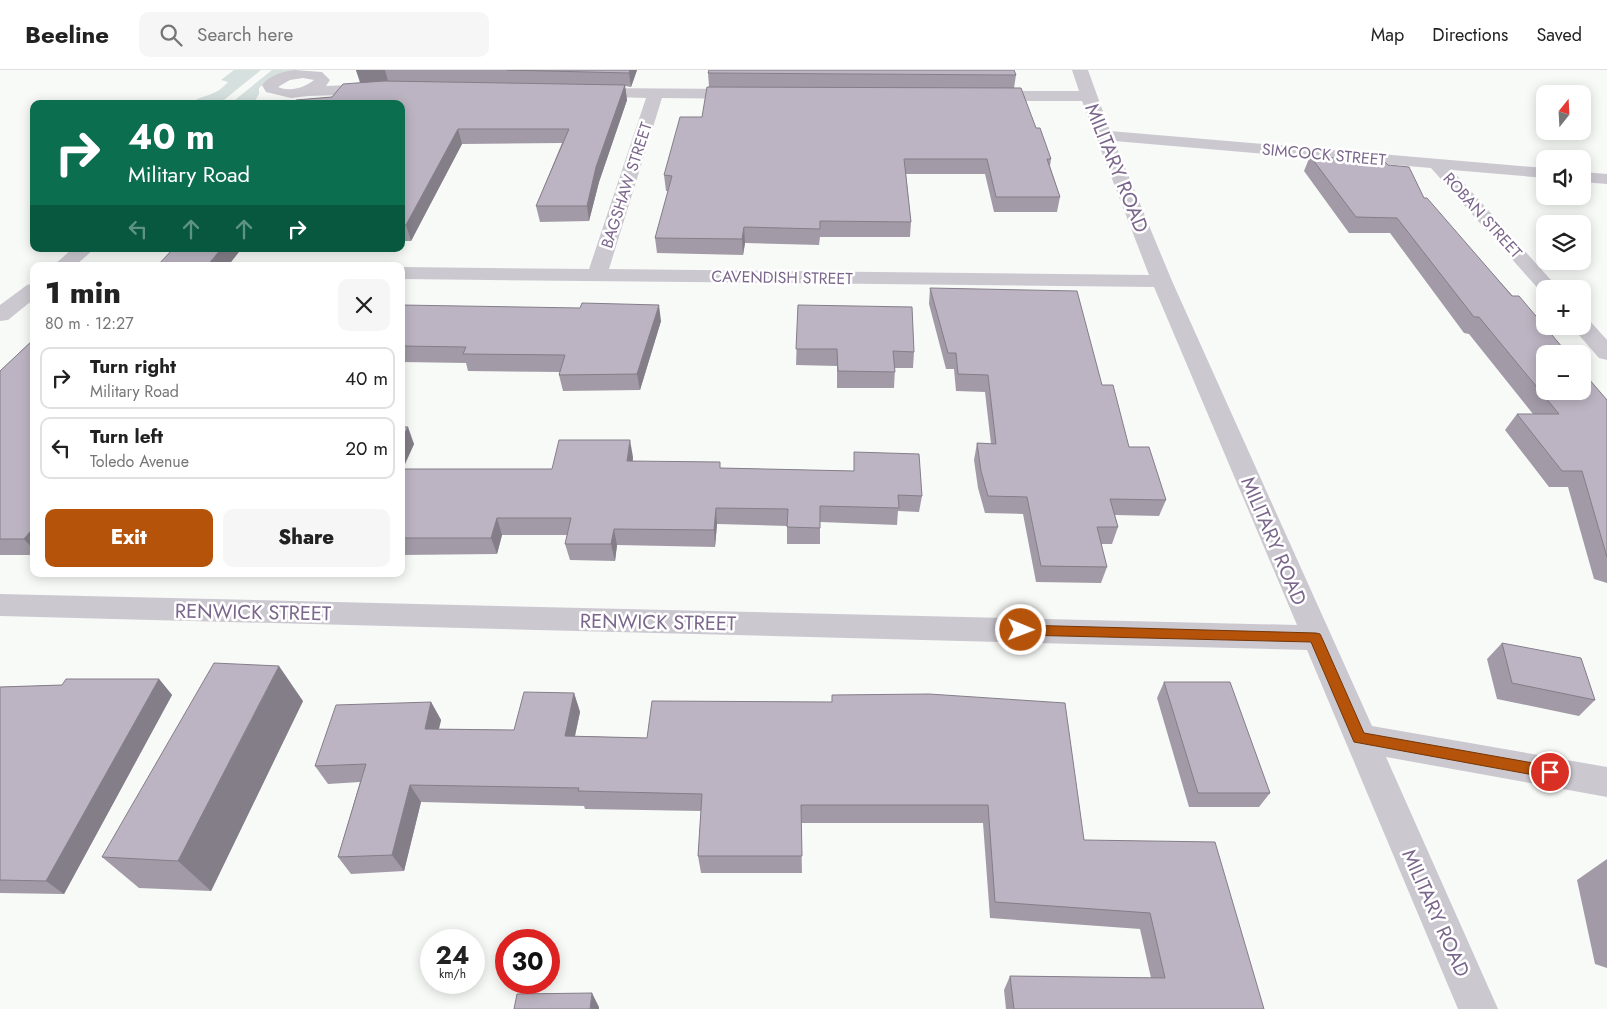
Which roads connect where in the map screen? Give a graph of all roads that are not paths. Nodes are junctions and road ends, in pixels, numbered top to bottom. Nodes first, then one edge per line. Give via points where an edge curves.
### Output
1 (1080, 70) edge
2 (300, 72) edge
3 (324, 76) edge
4 (300, 92) junction
5 (576, 92) edge
6 (655, 94) junction
7 (764, 94) edge
8 (970, 96) edge
9 (1088, 96) junction
10 (269, 97) edge
11 (1103, 135) junction
12 (1436, 163) junction
13 (1536, 172) edge
14 (1591, 178) edge
15 (1607, 179) edge
16 (80, 252) edge
17 (68, 262) edge
18 (405, 273) edge
19 (597, 275) junction
20 (1541, 280) edge
21 (1162, 281) junction
22 (30, 292) edge
23 (0, 315) edge
24 (1590, 335) edge
25 (1607, 354) edge
26 (0, 605) edge
27 (1316, 638) junction
28 (1359, 738) junction
29 (1607, 782) edge
30 (1478, 1009) edge

1 - 9 street, MILITARY ROAD
2 - 3 street
2 - 10 street via 273,82
3 - 4 street via 317,86
3 - 4 street via 388,88
4 - 10 street
5 - 6 street
6 - 7 street
6 - 19 street, BAGSHAW STREET
8 - 9 street
9 - 11 street, MILITARY ROAD
11 - 12 street, SIMCOCK STREET
11 - 21 street, MILITARY ROAD
12 - 13 street, SIMCOCK STREET
12 - 20 street, ROBAN STREET
14 - 15 street
16 - 17 street
18 - 19 street, CAVENDISH STREET
19 - 21 street, CAVENDISH STREET
21 - 27 street, MILITARY ROAD
22 - 23 street
24 - 25 street
26 - 27 street, RENWICK STREET
27 - 28 street, MILITARY ROAD
28 - 29 street
28 - 30 street, MILITARY ROAD

